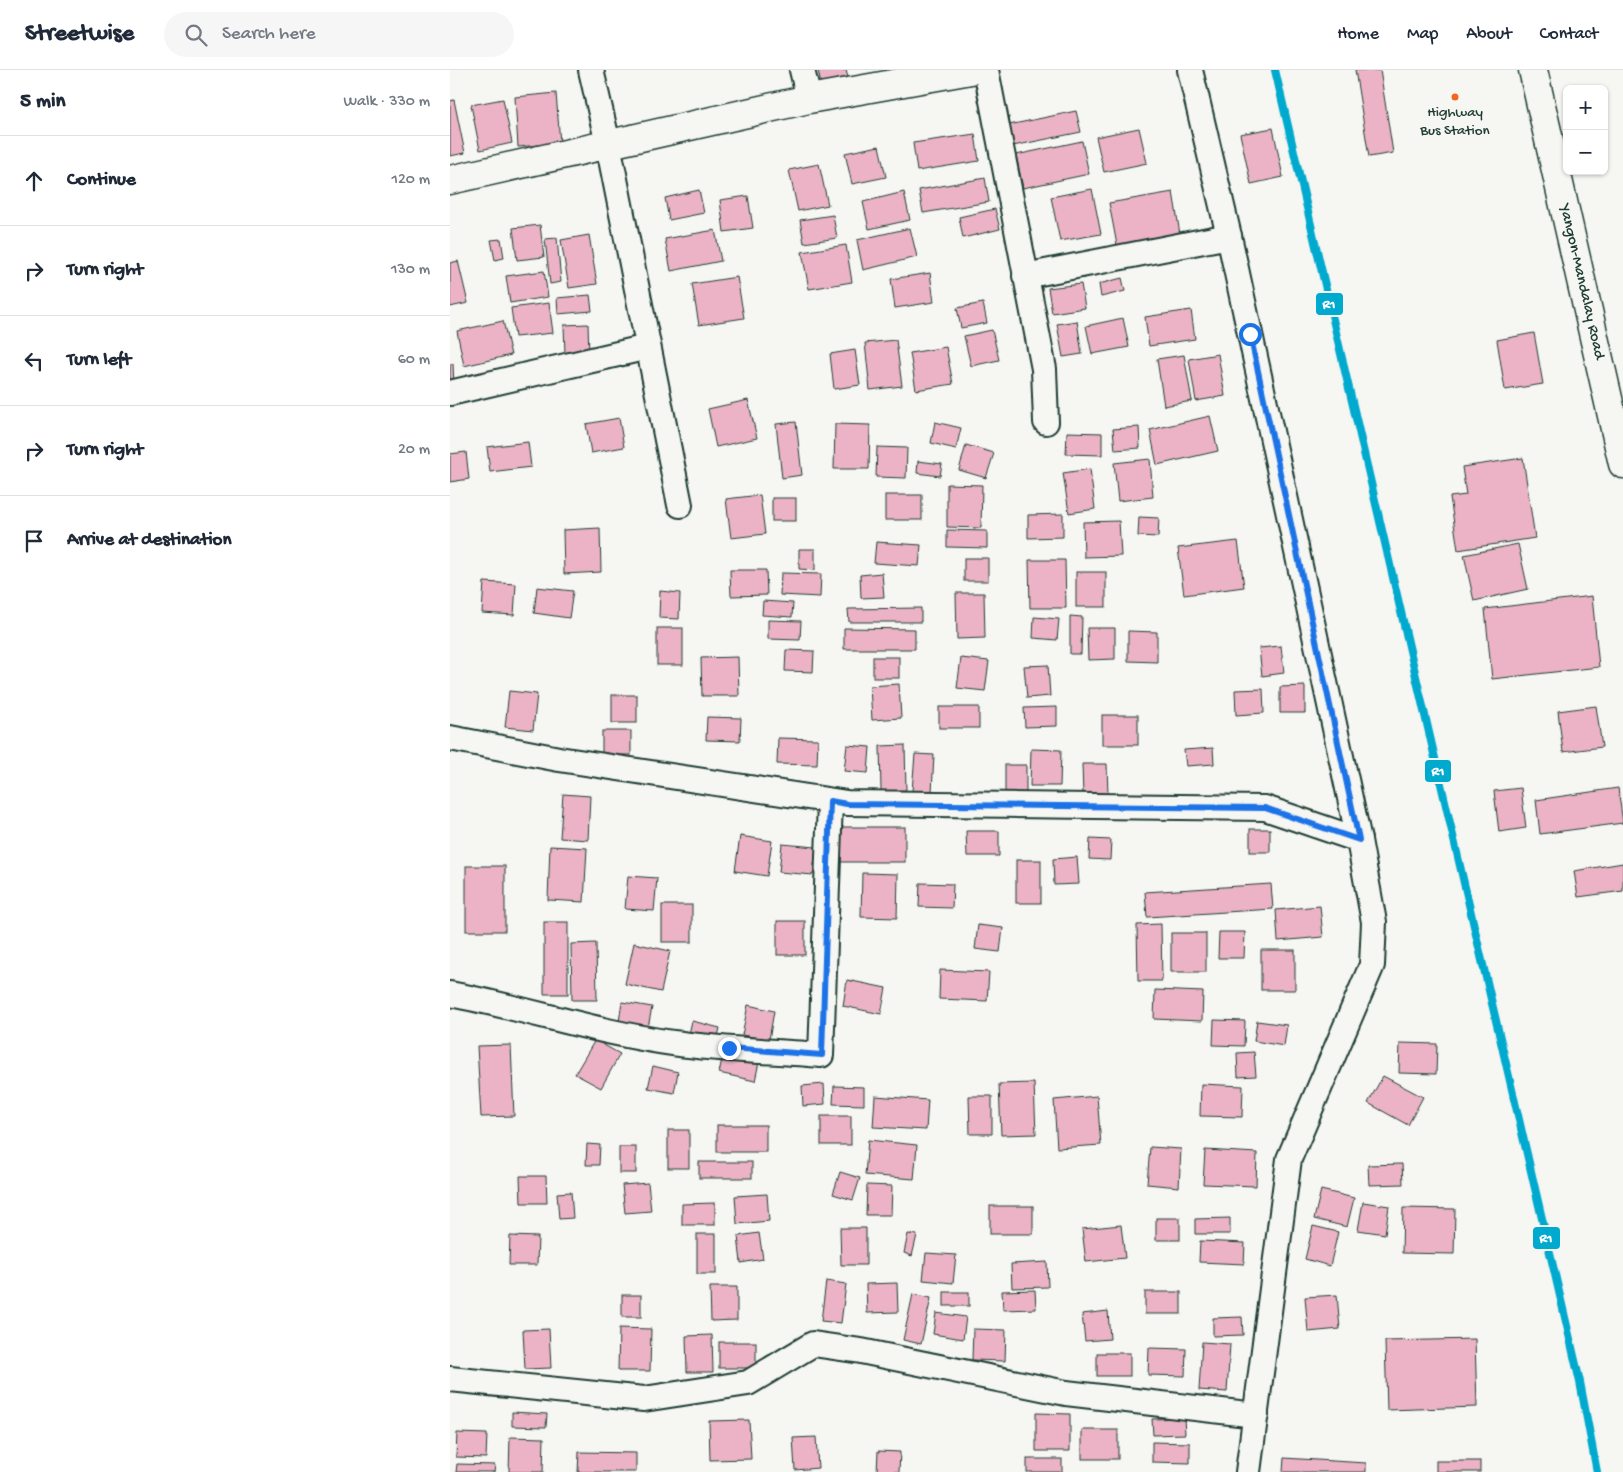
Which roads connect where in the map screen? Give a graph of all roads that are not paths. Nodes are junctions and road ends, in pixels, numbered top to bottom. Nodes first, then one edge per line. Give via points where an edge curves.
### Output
1 (591, 70) edge
2 (802, 70) edge
3 (971, 70) edge
4 (986, 70) edge
5 (1190, 70) edge
6 (1533, 70) edge
7 (809, 99) junction
8 (608, 144) junction
9 (450, 180) edge
10 (1229, 236) junction
11 (1025, 276) junction
12 (648, 347) junction
13 (450, 392) edge
14 (1046, 422) dead end
15 (1623, 464) edge
16 (680, 505) dead end
17 (450, 738) edge
18 (830, 801) junction
19 (1359, 840) junction
20 (450, 994) edge
21 (450, 1379) edge
22 (1256, 1416) junction
23 (1248, 1472) edge

1 - 8 street
2 - 7 street
3 - 7 main road
4 - 11 street
5 - 10 street
6 - 15 main road, Yangon-Mandalay Road
7 - 8 main road
8 - 9 main road
8 - 12 street
10 - 11 street
10 - 19 street
11 - 14 street via 1044,369
12 - 13 street
12 - 16 street
17 - 18 street via 559,760
18 - 19 street via 847,804 1265,808
18 - 20 street via 822,1055 673,1043
19 - 22 street via 1374,922 1372,966 1289,1159
21 - 22 street via 644,1399 748,1383 813,1344 1066,1393
22 - 23 street

